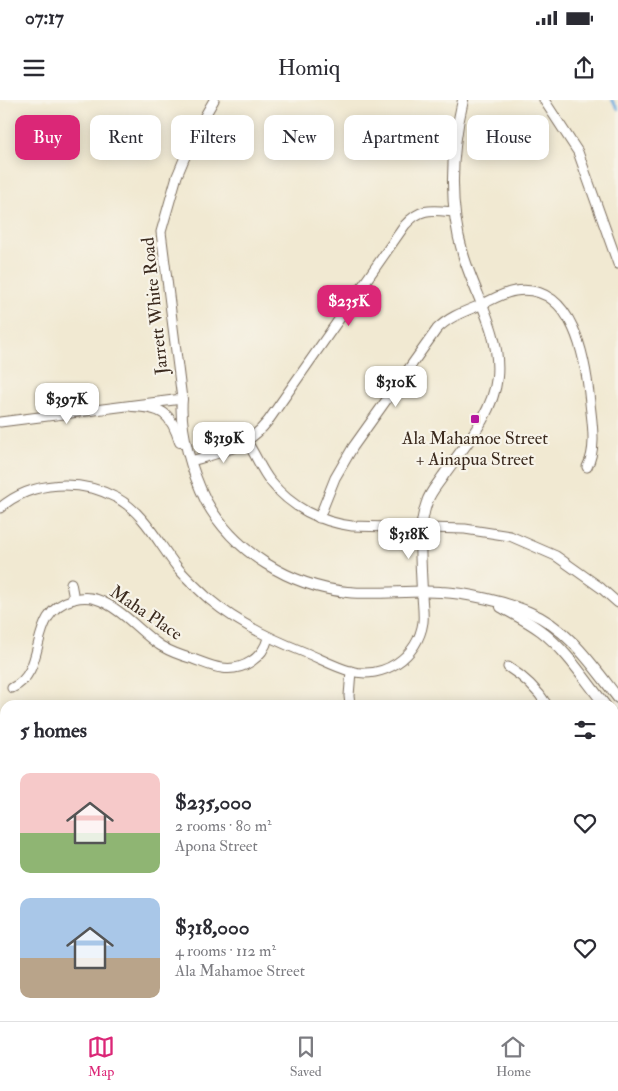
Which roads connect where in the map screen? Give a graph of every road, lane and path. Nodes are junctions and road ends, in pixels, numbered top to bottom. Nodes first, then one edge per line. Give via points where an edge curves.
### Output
1 (214, 100) edge
2 (463, 100) edge
3 (544, 100) edge
4 (454, 212) junction
5 (618, 264) edge
6 (482, 304) junction
7 (182, 399) junction
8 (132, 406) junction
9 (0, 422) edge
10 (247, 442) junction
11 (190, 459) junction
12 (587, 467) dead end
13 (0, 508) edge
14 (319, 518) junction
15 (421, 527) junction
16 (71, 583) dead end
17 (422, 592) junction
18 (74, 599) junction
19 (492, 602) junction
20 (618, 603) edge
21 (268, 638) junction
22 (508, 667) dead end
23 (351, 671) junction
24 (12, 688) dead end
25 (618, 698) edge
26 (349, 700) edge
27 (544, 700) edge
28 (601, 700) edge

1 - 7 street, Jarrett White Road via 195,133 177,176 162,232
2 - 4 street via 453,155
3 - 5 street via 578,152
4 - 6 street via 463,254
4 - 10 street via 431,209 405,225 268,421
6 - 12 street via 506,293 527,291 553,301 567,317 581,347 587,374 593,447
6 - 14 street via 450,318 437,329 353,447 335,478
6 - 15 street via 494,332 497,350 495,389 482,420 430,496
7 - 8 street
7 - 11 street, Jarrett White Road via 188,412
8 - 9 street
8 - 11 street via 166,414
10 - 11 street via 227,451
10 - 14 street via 272,484 294,504
11 - 17 street, Jarrett White Road via 202,493 224,526 246,549 274,569 305,582 348,592
13 - 21 street via 23,494 52,486 83,487 112,496 149,527 178,568 209,599
14 - 15 street via 340,525
15 - 17 street
15 - 20 street via 510,536 556,556
16 - 18 street
17 - 19 street, Jarrett White Road via 456,593
17 - 23 street via 422,623 411,651 400,662 384,670
18 - 21 street, Maha Place via 87,598 106,603 166,649 222,668 236,668 254,660 266,646
18 - 24 street via 46,619 29,674
19 - 25 street, Jarrett White Road via 532,613 558,630 588,659
19 - 28 street, Jarrett White Road via 550,638
21 - 23 street
22 - 27 street
23 - 26 street

